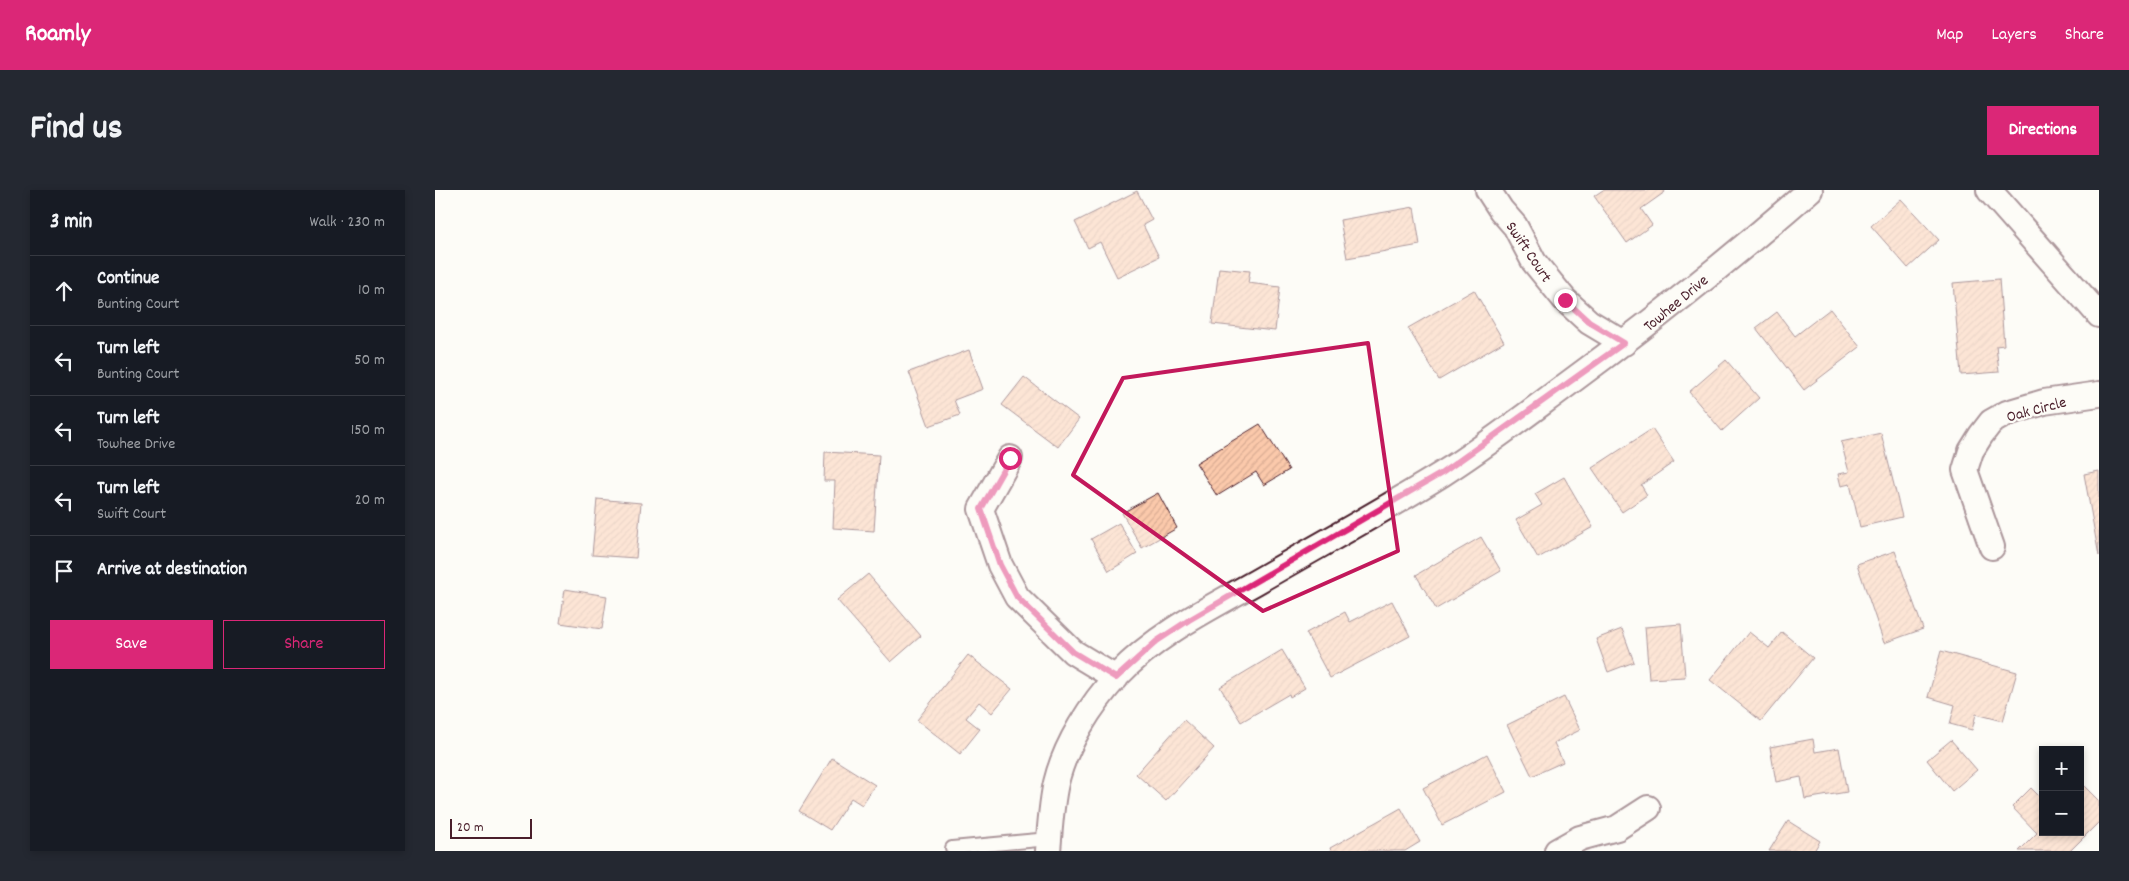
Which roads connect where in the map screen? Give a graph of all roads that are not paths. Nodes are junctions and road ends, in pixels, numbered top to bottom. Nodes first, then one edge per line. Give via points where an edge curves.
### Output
1 (1488, 190) edge
2 (1810, 190) edge
3 (1989, 190) edge
4 (2099, 315) edge
5 (1624, 343) junction
6 (2099, 394) edge
7 (1010, 458) dead end
8 (1992, 547) dead end
9 (1116, 678) junction
10 (1648, 808) dead end
11 (1049, 845) edge
12 (951, 848) dead end
13 (1557, 851) edge

1 - 5 street, Swift Court via 1515,226 1534,262 1565,300 1589,322
2 - 5 street, Towhee Drive
3 - 4 street
5 - 9 street, Towhee Drive via 1442,473 1189,620 1157,641
6 - 8 street, Oak Circle via 2044,402 2007,413 1991,422 1981,435 1965,470
7 - 9 street via 981,509 1000,565 1017,597 1073,652
9 - 11 street, Towhee Drive via 1086,717 1069,749 1056,783
10 - 13 street via 1617,828 1580,838
11 - 12 lane

